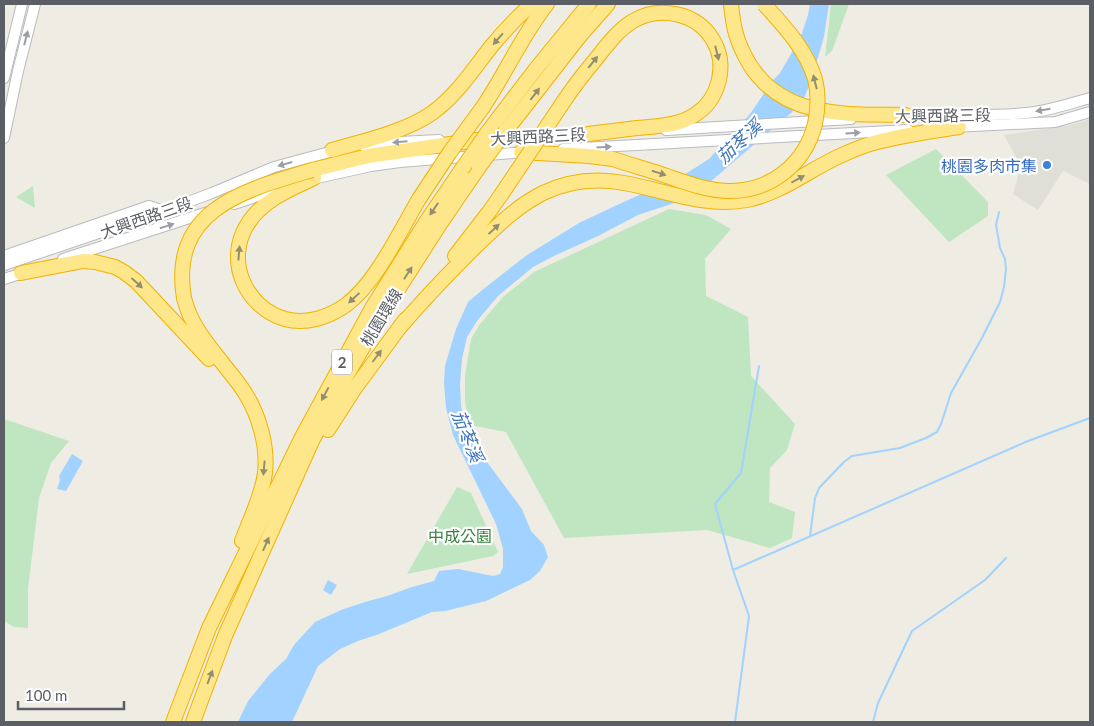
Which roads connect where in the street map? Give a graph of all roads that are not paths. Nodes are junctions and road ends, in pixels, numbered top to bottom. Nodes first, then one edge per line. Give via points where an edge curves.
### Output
1 (22, 4) edge
2 (35, 4) edge
3 (532, 4) edge
4 (547, 4) edge
5 (589, 4) edge
6 (608, 4) edge
7 (731, 4) edge
8 (764, 4) edge
9 (5, 66) edge
10 (18, 71) junction
11 (4, 78) edge
12 (1090, 98) edge
13 (1090, 112) edge
14 (906, 115) junction
15 (959, 127) junction
16 (495, 134) junction
17 (588, 134) junction
18 (4, 138) edge
19 (332, 150) junction
20 (521, 152) junction
21 (313, 174) junction
22 (164, 211) junction
23 (4, 256) edge
24 (4, 265) edge
25 (21, 273) junction
26 (4, 278) edge
27 (400, 326) junction
28 (258, 420) junction
29 (278, 516) junction
30 (236, 564) junction
31 (173, 722) edge
32 (192, 722) edge

1 - 9 street
10 -> 2 street
3 -> 19 highway via 511,24 454,93 431,114 406,127
4 -> 21 highway, bridge via 419,199 369,282 347,304 325,316 301,321 286,319 266,310 248,292 238,266 238,251 247,225 256,214
5 - 16 highway, 桃園環線 / 2 via 535,70
16 -> 6 highway, 桃園環線 / 2
7 - 14 highway via 734,25 746,59 772,90 805,107 833,112
20 -> 8 highway, bridge via 613,160 696,185 729,191 768,183 783,174 797,161 809,140 818,100 815,78 804,52
9 - 10 street
9 - 11 street
10 - 18 street
12 -> 14 street, 大興西路三段 via 1033,112
13 - 15 street, 大興西路三段 via 1055,122
14 - 17 street, 大興西路三段
20 -> 15 street, 大興西路三段
27 -> 15 highway via 502,221 544,193 584,181 605,181 700,201 736,202 774,191 840,156 876,142
16 - 17 street, 大興西路三段
16 -> 19 street, 大興西路三段
16 - 21 highway via 368,156
29 -> 16 highway, 桃園環線 / 2, bridge via 341,385 479,167
16 -> 30 highway, 桃園環線 / 2, bridge via 462,169 372,308
27 -> 17 highway, bridge via 501,195 564,101 623,29 653,13 671,13 689,18 706,31 714,41 720,76 714,94 704,108 688,119 664,126
19 -> 22 street, 大興西路三段 via 274,166
20 - 21 street, 大興西路三段 via 400,162
25 -> 21 street, 大興西路三段
21 - 28 highway, bridge via 271,182 226,201 203,221 191,238 183,260 181,278 190,318 246,394
22 - 23 street via 149,206
22 - 24 street, 大興西路三段
25 - 26 street, 大興西路三段
25 -> 28 highway via 84,262 105,264 124,272 146,291 227,378
29 -> 27 highway via 337,415
28 -> 30 highway via 263,438 265,473
32 -> 29 highway, 桃園環線 / 2 via 225,636
30 - 31 highway

